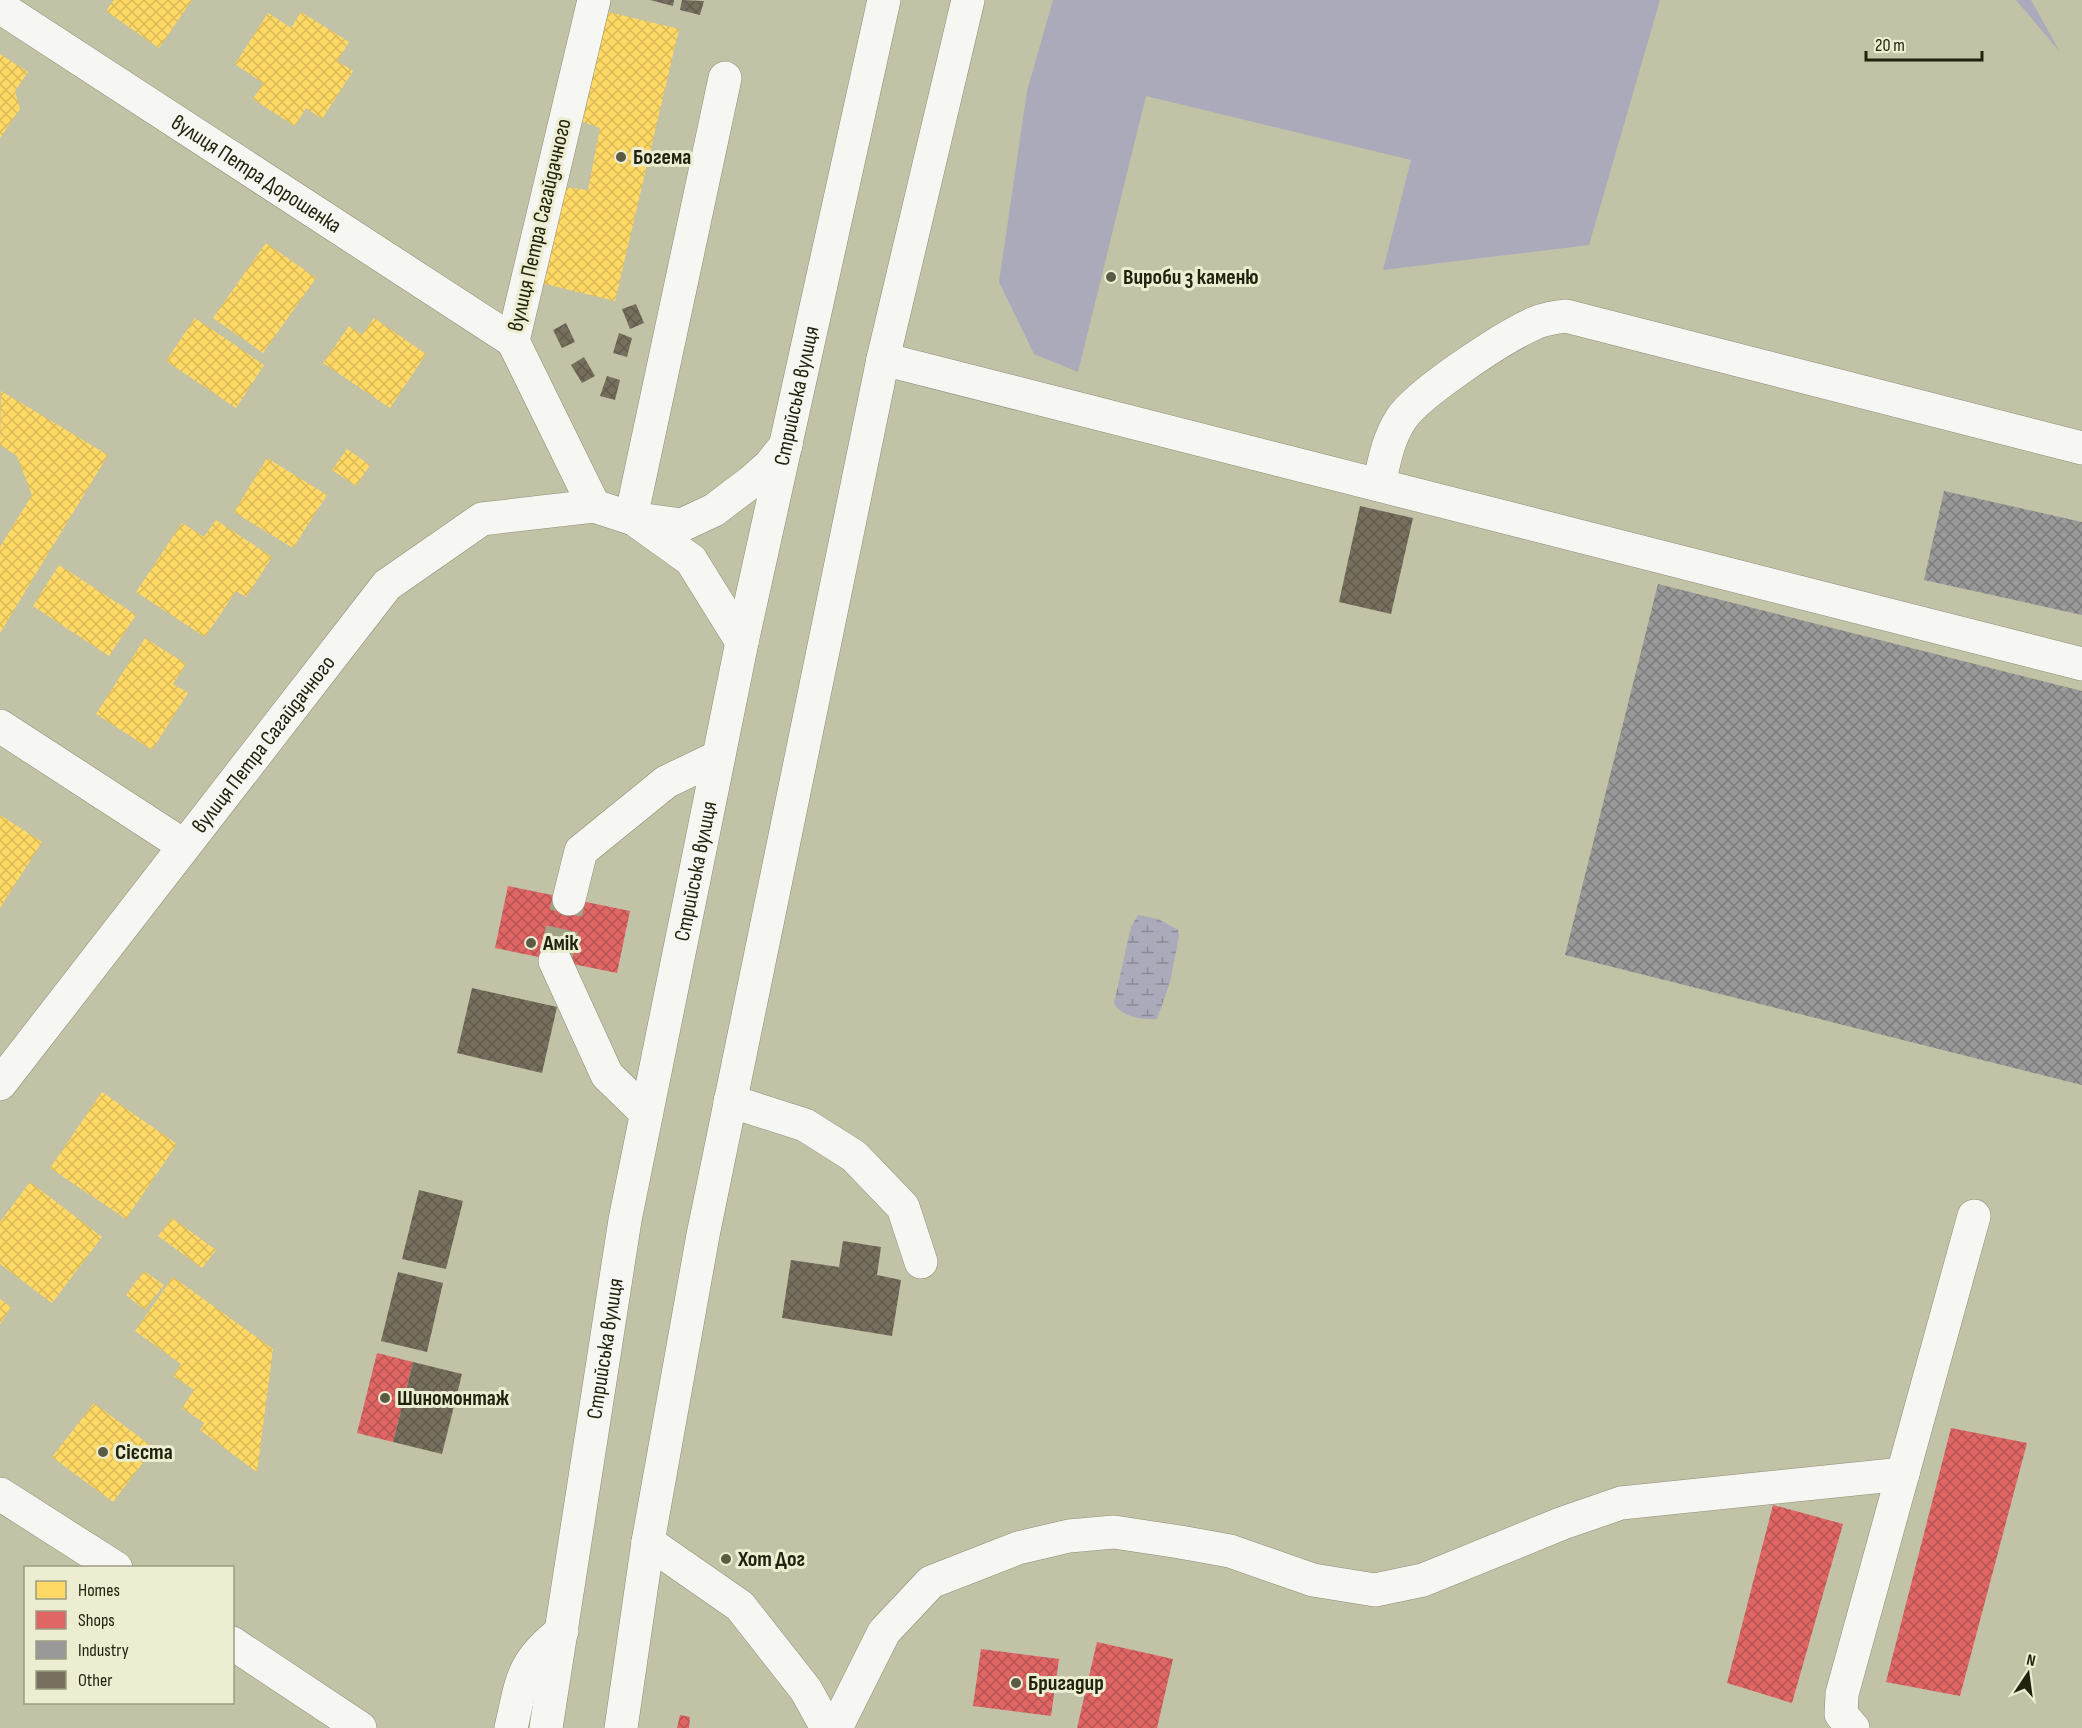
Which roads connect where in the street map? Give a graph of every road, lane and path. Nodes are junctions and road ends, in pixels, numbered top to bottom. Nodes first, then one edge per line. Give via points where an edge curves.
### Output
1 (594, 0) edge
2 (968, 0) edge
3 (0, 8) edge
4 (881, 11) edge
5 (725, 78) dead end
6 (513, 341) junction
7 (883, 359) junction
8 (786, 445) junction
9 (2082, 448) edge
10 (1379, 485) junction
11 (594, 506) junction
12 (631, 518) junction
13 (742, 642) junction
14 (2082, 664) edge
15 (0, 726) edge
16 (718, 757) junction
17 (183, 844) junction
18 (569, 899) tunnel mouth
19 (555, 961) tunnel mouth
20 (0, 1084) edge
21 (730, 1101) junction
22 (646, 1113) junction
23 (1974, 1216) dead end
24 (921, 1262) dead end
25 (1903, 1474) junction
26 (0, 1494) edge
27 (648, 1542) junction
28 (113, 1566) edge
29 (562, 1631) junction
30 (234, 1644) edge
31 (360, 1728) edge
32 (512, 1728) edge
33 (546, 1728) edge
34 (621, 1728) edge
35 (827, 1728) edge
36 (836, 1728) edge
37 (1853, 1728) edge

1 - 6 main road, вулиця Петра Сагайдачного
2 - 7 main road
3 - 6 main road, вулиця Петра Дорошенка
4 - 8 main road, Стрийська вулиця
5 - 12 main road
6 - 11 main road, вулиця Петра Сагайдачного
7 - 10 main road
7 - 21 main road
8 - 12 main road, вулиця Петра Сагайдачного via 758,476 714,510 682,525
8 - 13 main road, Стрийська вулиця
9 - 10 main road via 1578,319 1554,317 1534,323 1507,339 1420,397 1390,438
10 - 14 main road
11 - 12 main road, вулиця Петра Сагайдачного
11 - 17 main road, вулиця Петра Сагайдачного via 482,519 387,585
12 - 13 main road, вулиця Петра Сагайдачного via 691,560
13 - 16 main road, Стрийська вулиця
15 - 17 main road
16 - 18 main road via 666,782 581,851
16 - 22 main road, Стрийська вулиця
17 - 20 main road, вулиця Петра Сагайдачного
19 - 22 main road via 607,1075
21 - 24 main road via 805,1125 854,1156 903,1207
21 - 27 main road
22 - 29 main road, Стрийська вулиця via 625,1220
23 - 25 main road
25 - 36 main road via 1621,1503 1423,1581 1375,1590 1313,1580 1230,1551 1114,1532 1069,1536 1018,1548 931,1582 884,1632
25 - 37 main road via 1842,1694 1840,1714
26 - 28 main road
27 - 34 main road
27 - 35 main road via 740,1606 806,1690
29 - 32 main road via 528,1662
29 - 33 main road, Стрийська вулиця
30 - 31 main road

